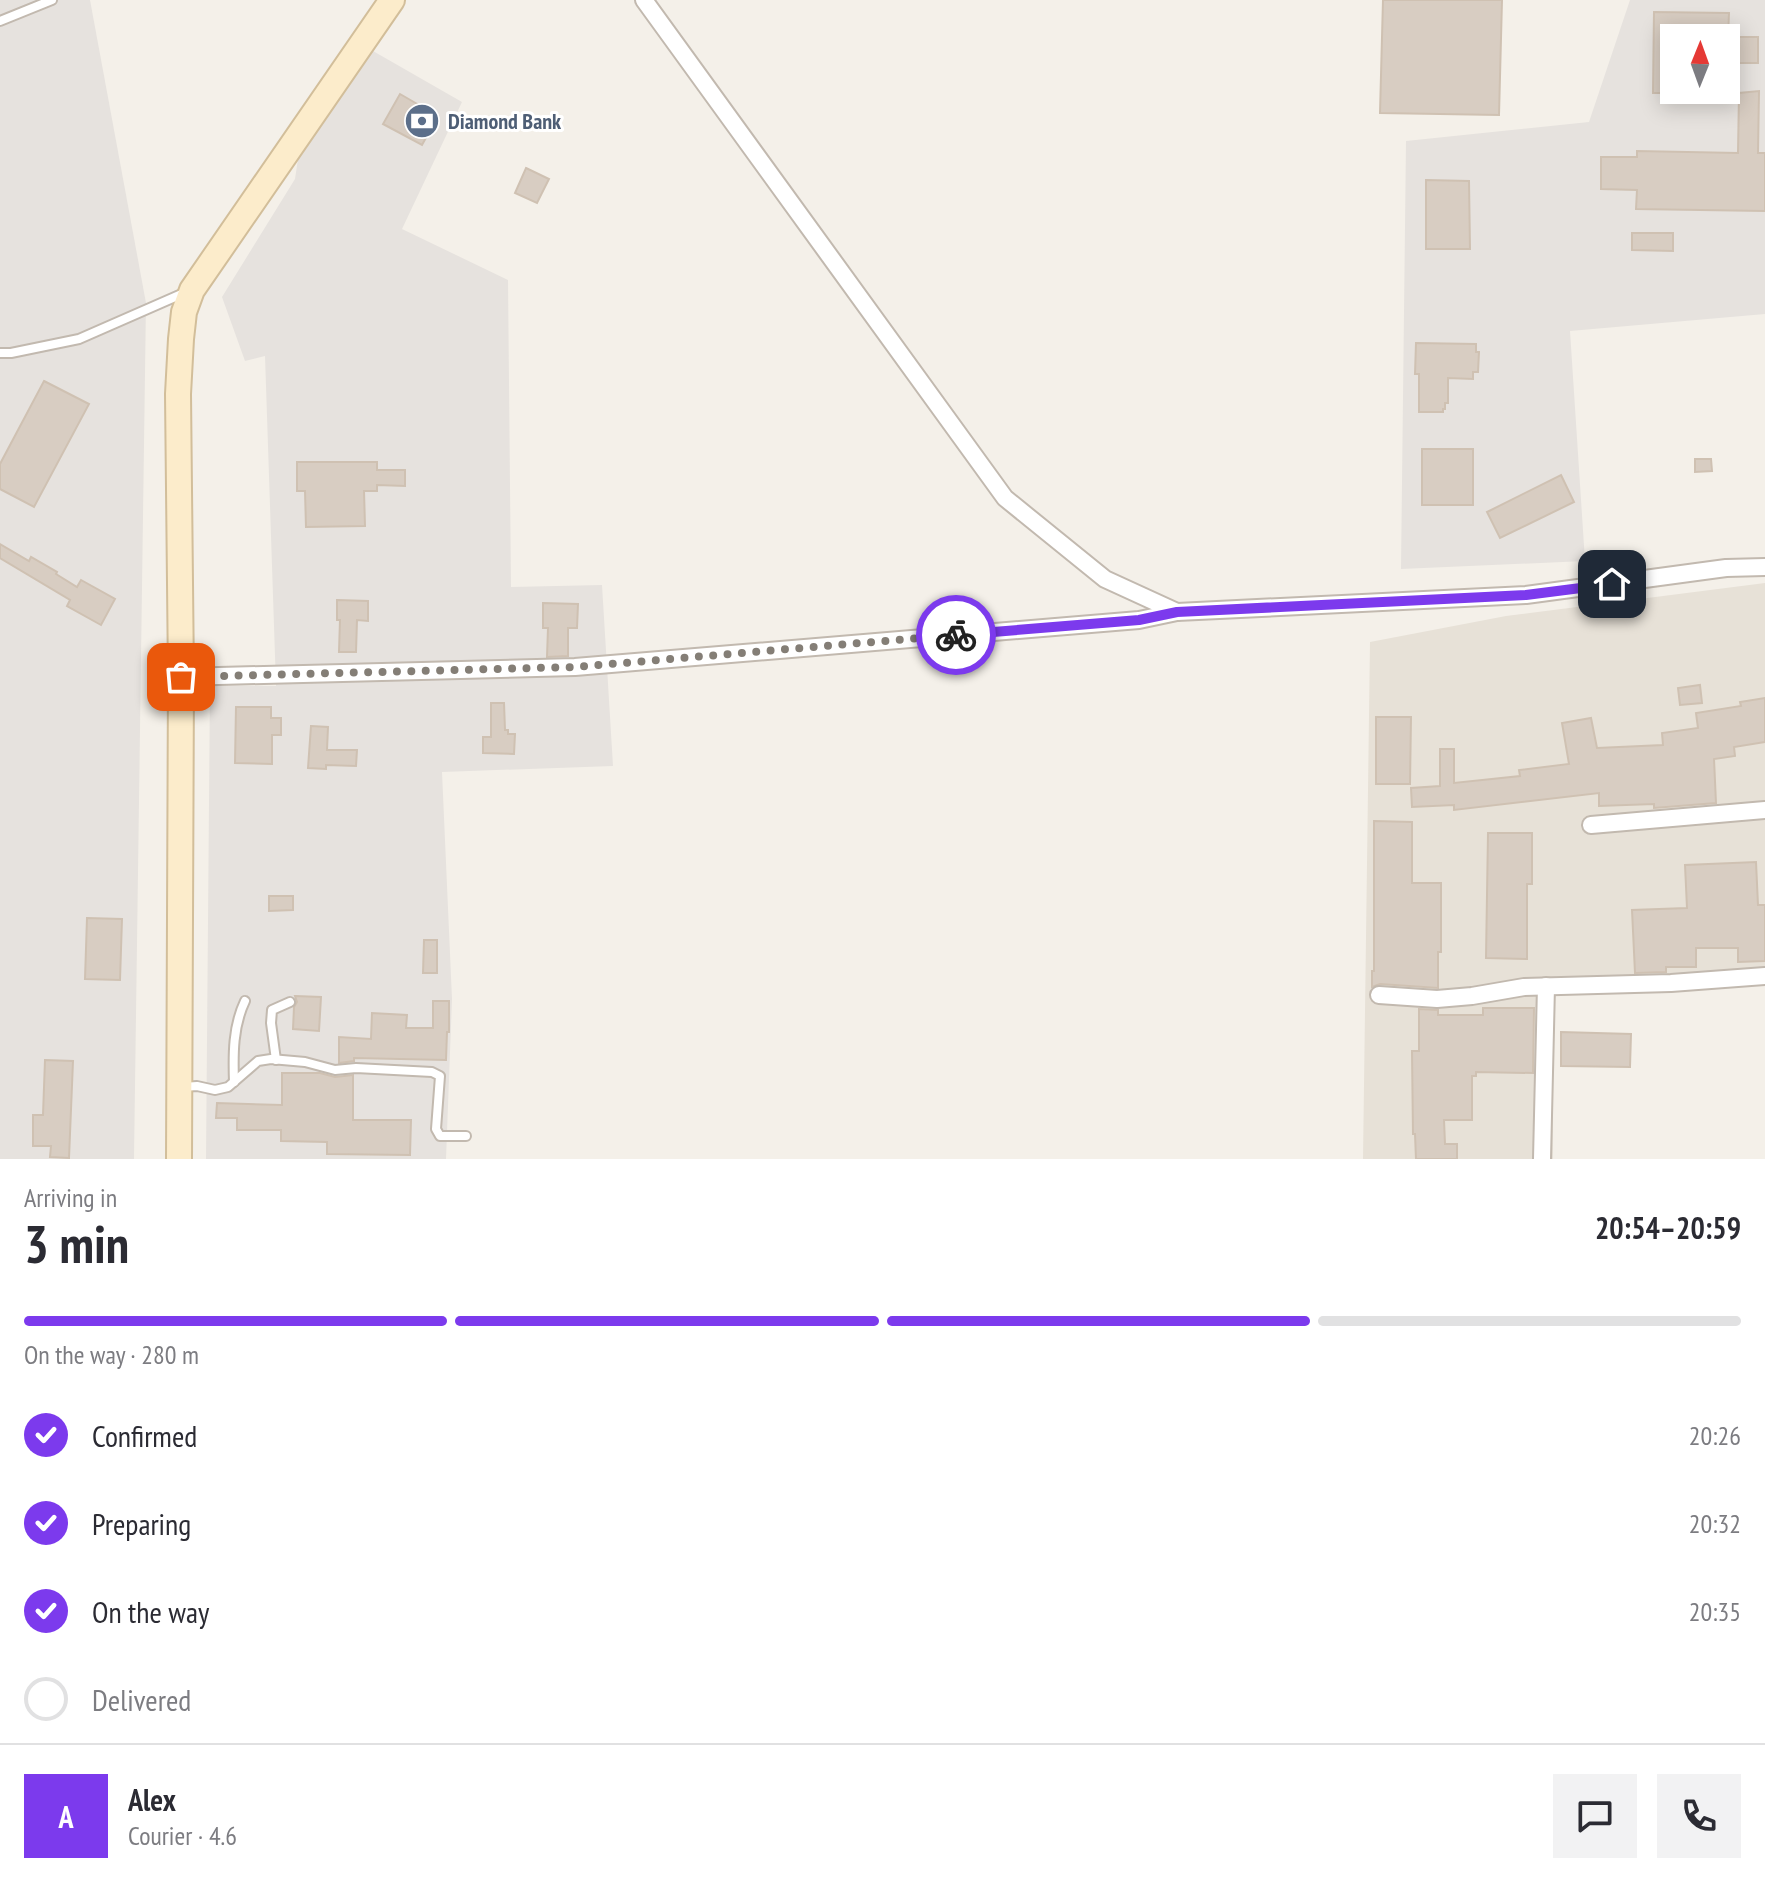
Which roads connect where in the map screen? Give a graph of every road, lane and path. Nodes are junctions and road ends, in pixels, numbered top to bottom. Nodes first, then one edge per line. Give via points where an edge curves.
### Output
1 (52, 0) edge
2 (392, 0) edge
3 (644, 0) edge
4 (0, 21) edge
5 (192, 290) junction
6 (0, 353) edge
7 (1765, 567) edge
8 (1177, 612) junction
9 (181, 677) junction
10 (1765, 810) edge
11 (1591, 825) dead end
12 (1765, 976) edge
13 (1546, 986) junction
14 (1379, 995) dead end
15 (245, 1001) dead end
16 (290, 1002) dead end
17 (276, 1060) junction
18 (234, 1082) junction
19 (179, 1087) junction
20 (466, 1136) dead end
21 (179, 1159) edge
22 (1542, 1159) edge

1 - 4 lane
2 - 5 street
3 - 8 street via 1005,498 1105,579
5 - 6 lane via 79,339
5 - 9 street via 184,312 178,394
7 - 8 street via 1526,595
8 - 9 street via 1124,622 575,667
9 - 19 street
10 - 11 street
12 - 13 street
13 - 14 street via 1437,999
13 - 22 street
15 - 18 lane via 233,1050
16 - 17 lane via 272,1010
17 - 18 lane via 258,1061
17 - 20 lane via 335,1070 432,1072 440,1076 436,1129 440,1136
18 - 19 lane via 215,1090
19 - 21 street

